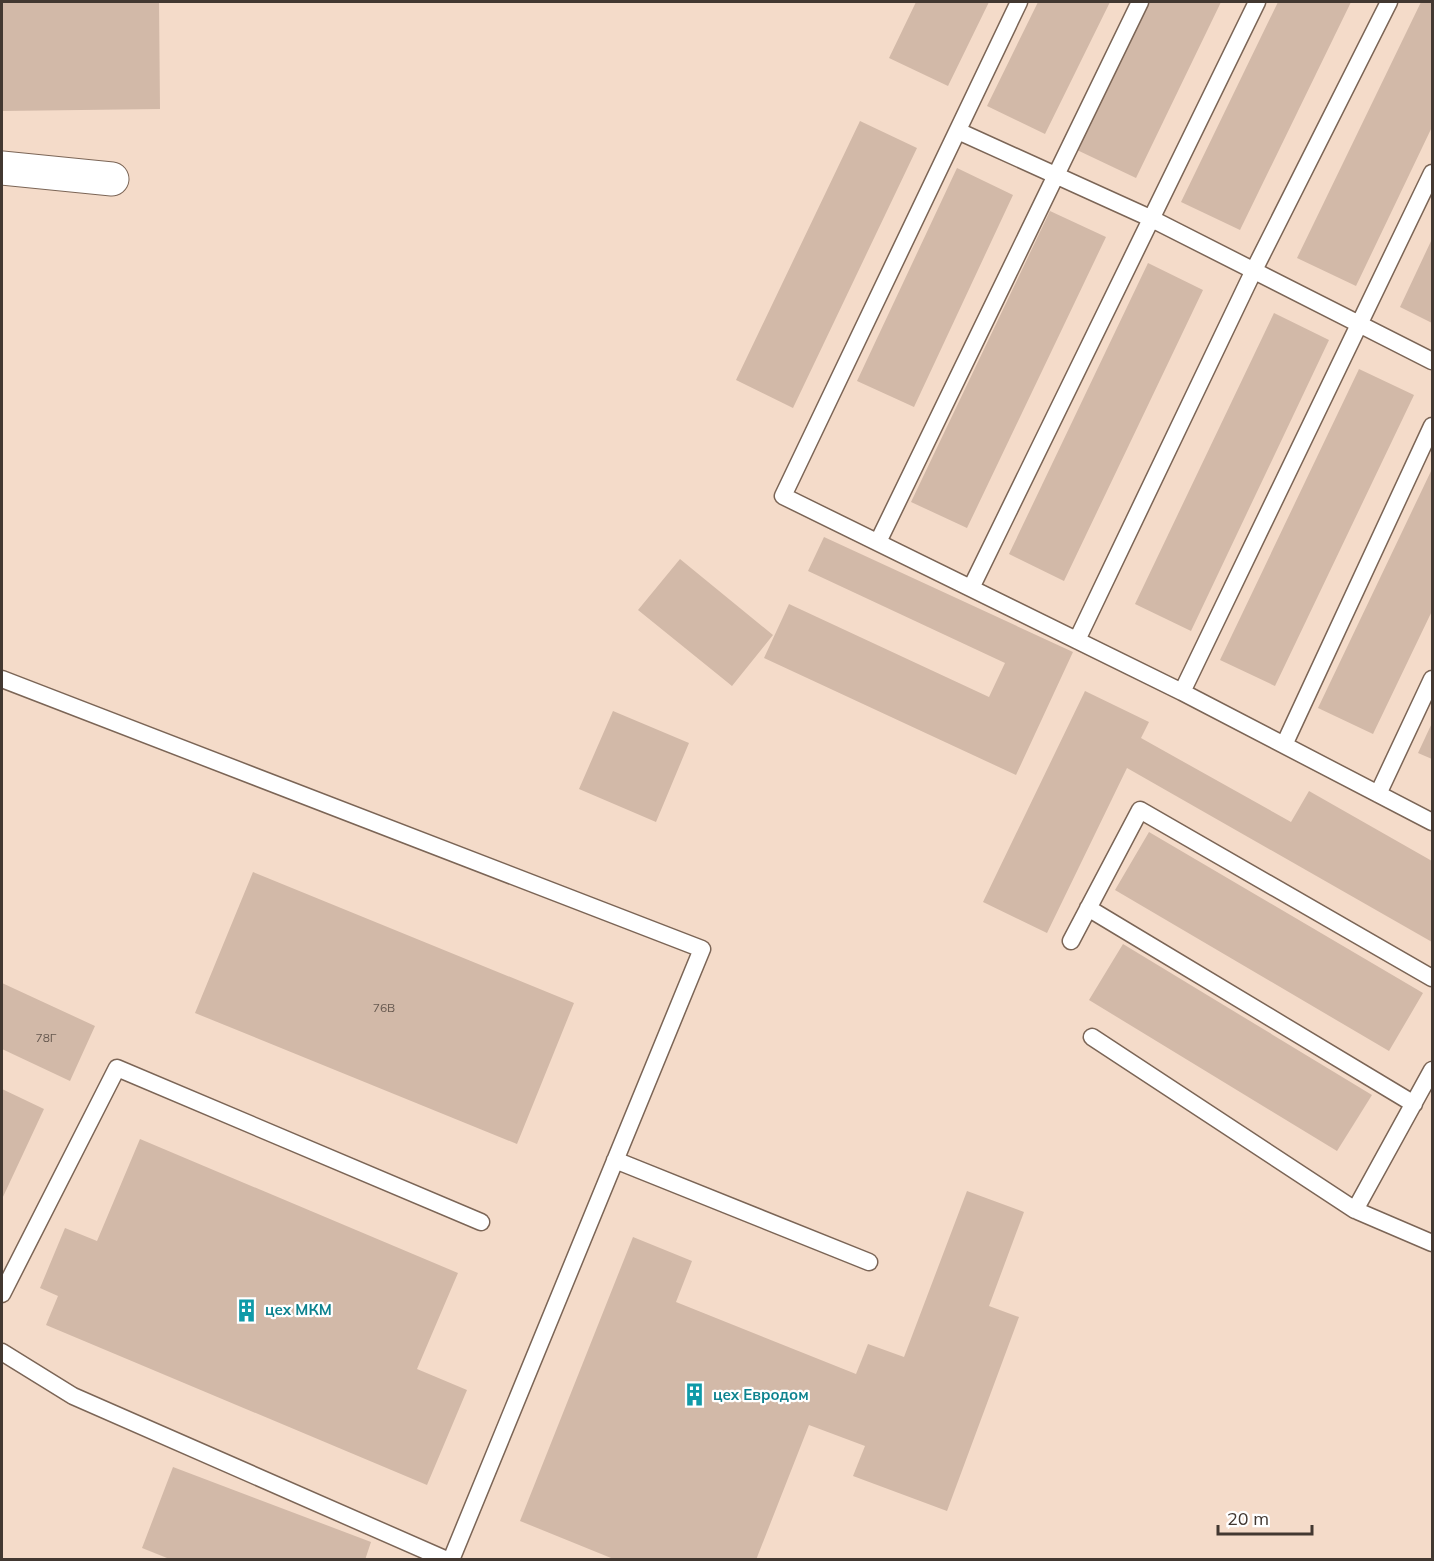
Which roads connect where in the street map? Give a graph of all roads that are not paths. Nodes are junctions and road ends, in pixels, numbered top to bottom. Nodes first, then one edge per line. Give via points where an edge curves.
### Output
1 (1019, 2) edge
2 (1140, 2) edge
3 (1257, 2) edge
4 (1389, 2) edge
5 (958, 130) junction
6 (2, 168) edge
7 (1432, 173) edge
8 (1056, 175) junction
9 (112, 179) dead end
10 (1150, 218) junction
11 (1254, 270) junction
12 (1359, 324) junction
13 (1432, 361) edge
14 (1432, 426) edge
15 (878, 542) junction
16 (971, 588) junction
17 (1077, 640) junction
18 (1432, 678) edge
19 (2, 679) edge
20 (1182, 692) junction
21 (1284, 745) junction
22 (1378, 794) junction
23 (1432, 822) edge
24 (1088, 909) junction
25 (1071, 941) dead end
26 (1432, 978) edge
27 (1092, 1037) dead end
28 (1432, 1070) edge
29 (1414, 1104) junction
30 (615, 1160) junction
31 (1354, 1210) junction
32 (481, 1222) dead end
33 (1432, 1243) edge
34 (869, 1262) dead end
35 (2, 1294) edge
36 (2, 1352) edge
37 (449, 1560) edge

1 - 5 lane
2 - 8 lane
3 - 10 lane
4 - 11 lane
5 - 8 lane
5 - 15 lane via 783,496
6 - 9 street
7 - 12 lane
8 - 10 lane
8 - 15 lane
10 - 11 lane
10 - 16 lane
11 - 12 lane
11 - 17 lane
12 - 13 lane
12 - 20 lane
14 - 21 lane
15 - 16 lane
16 - 17 lane
17 - 20 lane
18 - 22 lane
19 - 30 lane via 702,949
20 - 21 lane
21 - 22 lane
22 - 23 lane
24 - 25 lane
24 - 26 lane via 1140,810
24 - 29 lane
27 - 31 lane
28 - 29 lane
29 - 31 lane
30 - 34 lane
30 - 37 lane
31 - 33 lane
32 - 35 lane via 117,1068
36 - 37 lane via 73,1396

